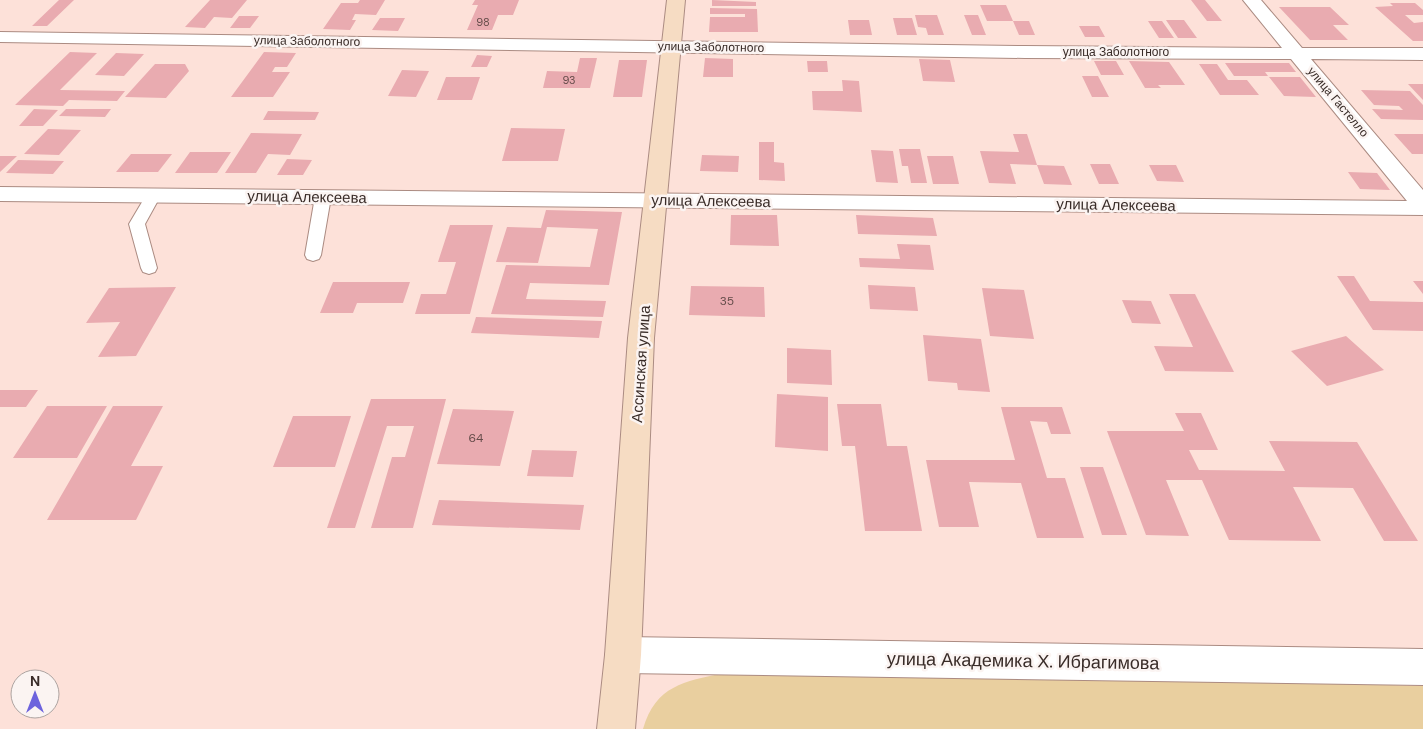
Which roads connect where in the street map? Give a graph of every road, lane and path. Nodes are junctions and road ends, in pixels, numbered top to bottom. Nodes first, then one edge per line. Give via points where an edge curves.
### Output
1 (676, 0) edge
2 (1252, 0) edge
3 (0, 38) edge
4 (672, 46) junction
5 (1297, 53) junction
6 (1423, 54) edge
7 (0, 194) edge
8 (153, 196) junction
9 (323, 197) junction
10 (656, 200) junction
11 (1423, 206) edge
12 (313, 254) dead end
13 (149, 268) dead end
14 (623, 655) junction
15 (1423, 667) edge
16 (616, 729) edge

1 - 4 street, Ассинская улица
2 - 5 street, улица Гастелло
3 - 4 street, улица Заболотного
4 - 5 street, улица Заболотного
4 - 10 street, Ассинская улица
5 - 6 street, улица Заболотного
5 - 11 street, улица Гастелло
7 - 8 street, улица Алексеева
8 - 9 street, улица Алексеева
8 - 13 lane via 137,224
9 - 10 street, улица Алексеева
9 - 12 lane
10 - 11 street, улица Алексеева
10 - 14 street, Ассинская улица via 641,338
14 - 15 street, улица Академика Х. Ибрагимова
14 - 16 street, Ассинская улица

